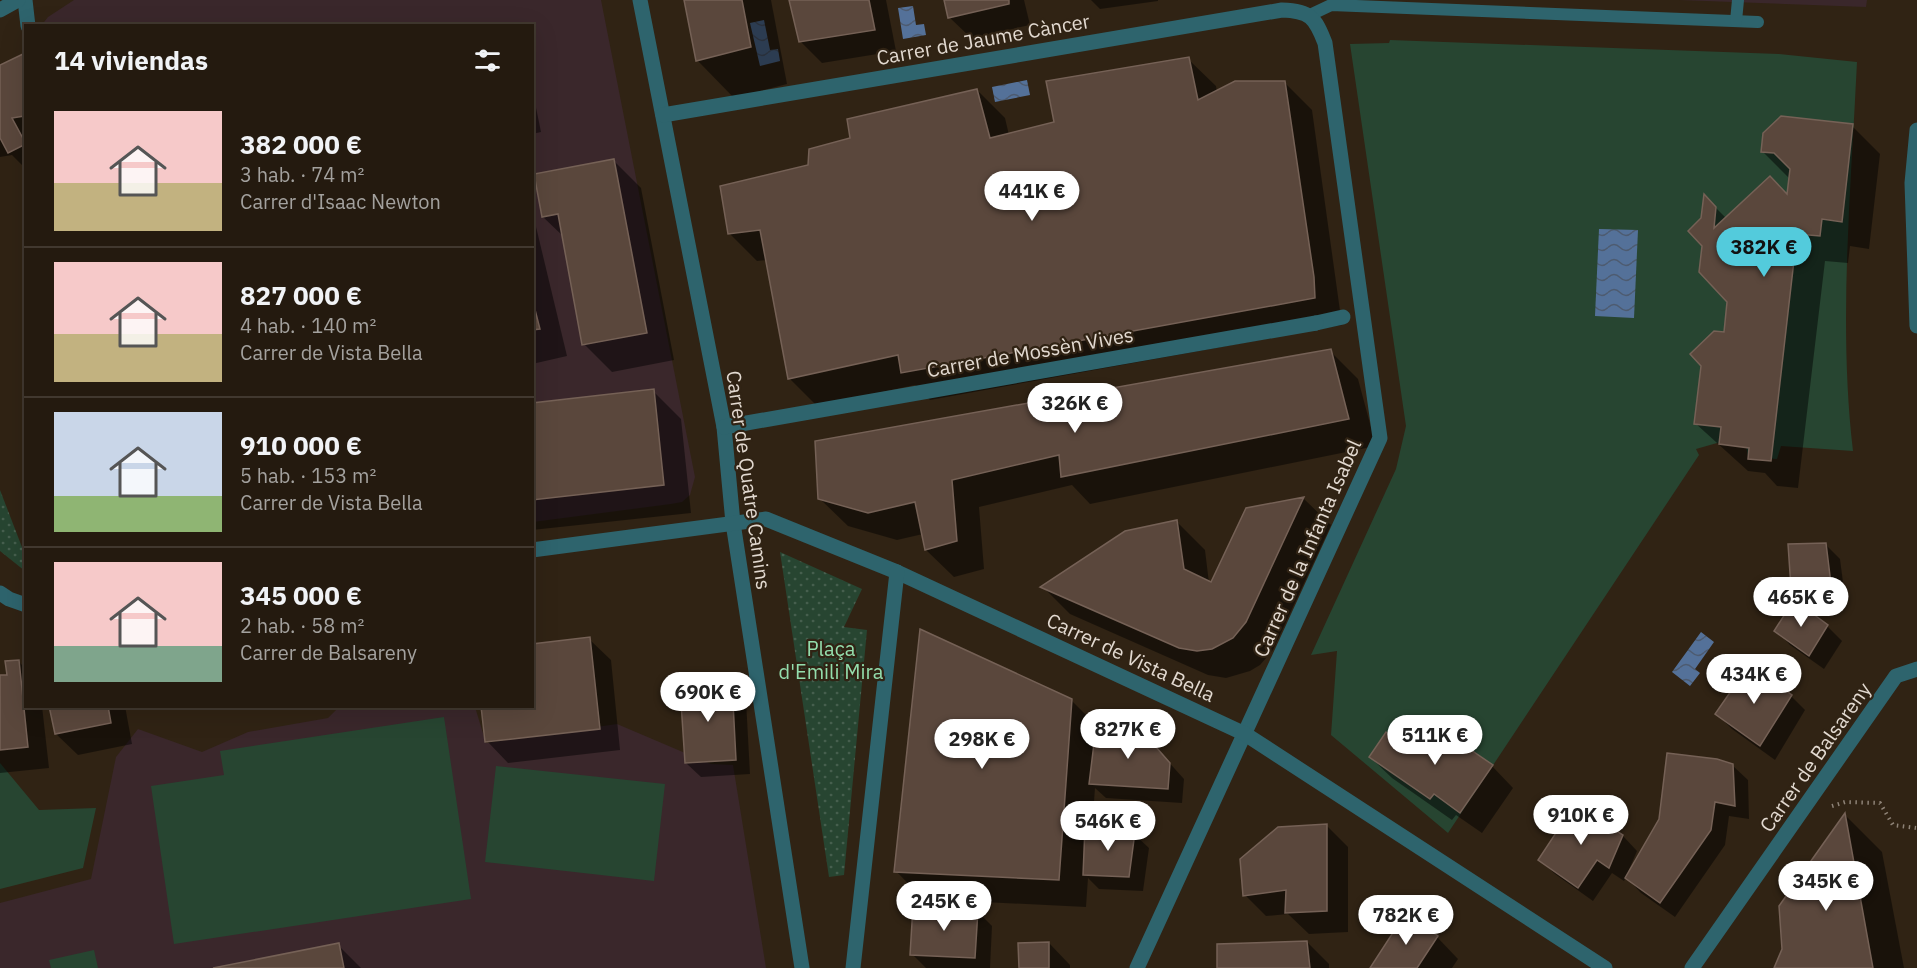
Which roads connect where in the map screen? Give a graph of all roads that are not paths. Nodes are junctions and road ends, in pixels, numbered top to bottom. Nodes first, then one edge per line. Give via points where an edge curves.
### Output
1 (25, 0) edge
2 (640, 0) edge
3 (1738, 0) edge
4 (1310, 15) junction
5 (1736, 21) junction
6 (1758, 22) dead end
7 (28, 24) edge
8 (663, 115) junction
9 (1917, 130) edge
10 (1342, 317) dead end
11 (1917, 326) edge
12 (724, 427) junction
13 (733, 523) junction
14 (534, 550) edge
15 (897, 572) junction
16 (0, 593) edge
17 (24, 604) edge
18 (1917, 669) edge
19 (1245, 734) junction
20 (802, 968) edge
21 (853, 968) edge
22 (1137, 968) edge
23 (1605, 968) edge
24 (1692, 968) edge

1 - 7 street
2 - 8 street, Carrer de Quatre Camins
3 - 5 lane
4 - 5 lane via 1331,4
4 - 8 street, Carrer de Jaume Càncer via 1282,10
4 - 19 street, Carrer de la Infanta Isabel via 1318,23 1325,43 1380,438
5 - 6 lane
8 - 12 street, Carrer de Quatre Camins
9 - 11 street via 1912,183
10 - 12 street, Carrer de Mossèn Vives
12 - 13 street, Carrer de Quatre Camins
13 - 14 street, Carrer de Vista Bella
13 - 15 street, Carrer de Vista Bella via 766,519
13 - 20 street, Carrer de Quatre Camins
15 - 19 street, Carrer de Vista Bella
15 - 21 street
16 - 17 street
18 - 24 street, Carrer de Balsareny via 1896,676
19 - 22 street, Carrer de la Infanta Isabel
19 - 23 street, Carrer de Vista Bella

